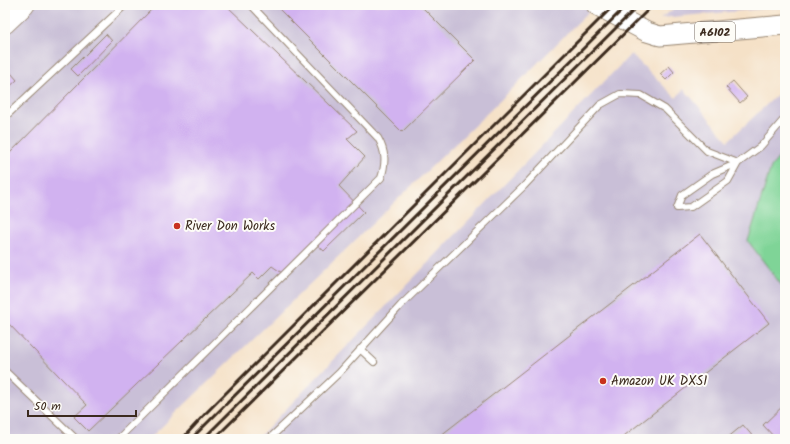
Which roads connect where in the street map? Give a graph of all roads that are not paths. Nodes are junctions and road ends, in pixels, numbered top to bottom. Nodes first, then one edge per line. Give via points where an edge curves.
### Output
1 (25, 5) edge
2 (125, 5) edge
3 (251, 5) edge
4 (596, 5) edge
5 (5, 24) edge
6 (785, 26) edge
7 (5, 117) edge
8 (785, 118) edge
9 (738, 163) junction
10 (360, 349) junction
11 (374, 362) dead end
12 (5, 371) edge
13 (275, 434) junction
14 (76, 439) edge
15 (118, 439) edge
16 (269, 439) edge
17 (280, 439) edge

1 - 5 main road
2 - 7 lane
3 - 15 lane via 378,138 384,149 385,166 381,178
4 - 6 main road, A6102 via 647,32 660,36
8 - 9 lane via 761,146
9 - 9 lane via 728,181 691,207 677,208 682,195 712,174
9 - 10 lane via 707,151 665,109 641,95 620,94 600,105 524,186 401,305
10 - 11 lane
10 - 13 lane via 339,373
12 - 14 lane
13 - 16 lane
13 - 17 lane

